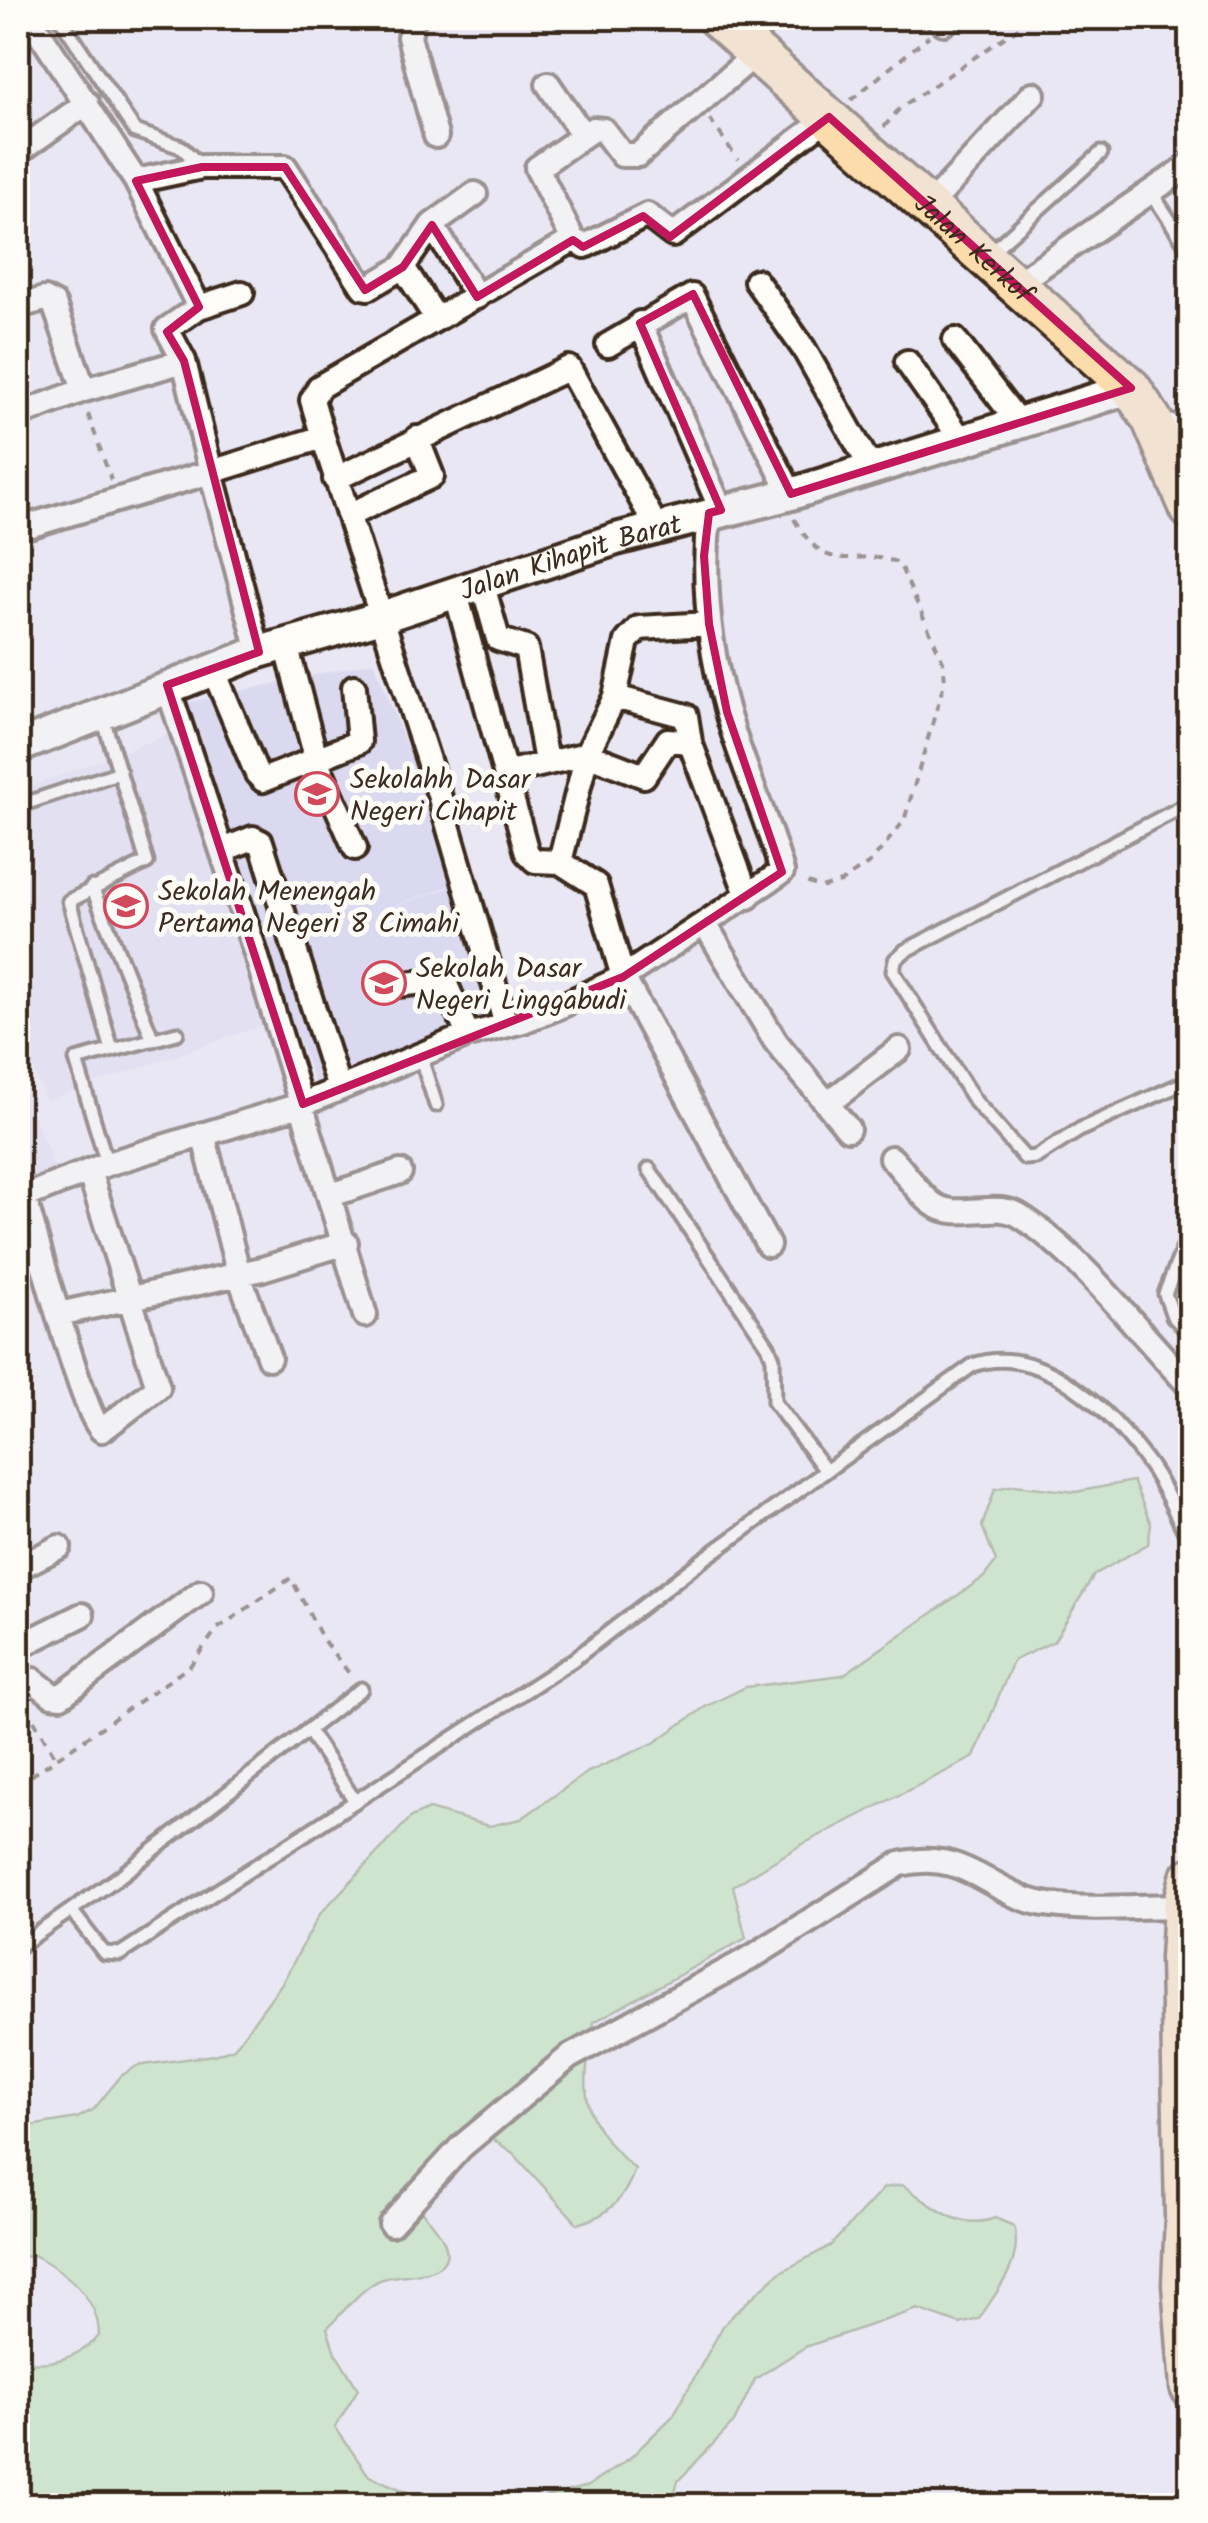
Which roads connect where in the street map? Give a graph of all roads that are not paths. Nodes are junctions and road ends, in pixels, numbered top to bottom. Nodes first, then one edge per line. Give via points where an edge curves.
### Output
1 (30, 18) edge
2 (60, 18) edge
3 (413, 18) edge
4 (747, 32) edge
5 (548, 84) dead end
6 (1033, 94) dead end
7 (87, 103) junction
8 (828, 116) junction
9 (583, 135) junction
10 (436, 136) dead end
11 (18, 152) edge
12 (1101, 154) dead end
13 (1190, 165) edge
14 (202, 167) junction
15 (136, 180) junction
16 (1151, 192) junction
17 (476, 194) dead end
18 (930, 205) junction
19 (432, 225) junction
20 (574, 240) junction
21 (1188, 242) edge
22 (987, 256) junction
23 (403, 266) junction
24 (756, 281) dead end
25 (1017, 283) junction
26 (242, 293) dead end
27 (477, 296) junction
28 (18, 306) edge
29 (199, 307) junction
30 (436, 318) junction
31 (640, 323) junction
32 (955, 340) dead end
33 (608, 345) dead end
34 (184, 361) junction
35 (907, 362) dead end
36 (1132, 388) junction
37 (84, 390) junction
38 (18, 414) edge
39 (1152, 420) junction
40 (1019, 423) junction
41 (1190, 434) edge
42 (323, 437) junction
43 (418, 438) junction
44 (964, 442) junction
45 (870, 468) junction
46 (210, 472) junction
47 (335, 479) junction
48 (791, 494) junction
49 (1190, 510) edge
50 (715, 512) junction
51 (350, 514) junction
52 (18, 528) edge
53 (657, 528) junction
54 (468, 586) junction
55 (382, 617) junction
56 (710, 624) junction
57 (272, 648) junction
58 (213, 669) junction
59 (166, 686) junction
60 (354, 687) dead end
61 (614, 696) junction
62 (101, 711) junction
63 (727, 712) junction
64 (686, 716) junction
65 (690, 742) junction
66 (18, 747) edge
67 (586, 754) junction
68 (317, 762) junction
69 (546, 762) junction
70 (120, 772) junction
71 (505, 774) junction
72 (1190, 802) edge
73 (18, 806) edge
74 (355, 848) dead end
75 (222, 850) junction
76 (560, 862) junction
77 (92, 887) junction
78 (748, 897) junction
79 (705, 924) junction
80 (292, 938) junction
81 (255, 951) junction
82 (623, 977) junction
83 (387, 986) dead end
84 (506, 1025) junction
85 (177, 1033) dead end
86 (468, 1035) junction
87 (153, 1040) junction
88 (899, 1048) dead end
89 (112, 1050) junction
90 (420, 1055) junction
91 (1190, 1080) edge
92 (339, 1090) junction
93 (303, 1104) junction
94 (828, 1104) junction
95 (436, 1106) dead end
96 (848, 1129) dead end
97 (203, 1134) junction
98 (892, 1158) dead end
99 (98, 1168) junction
100 (649, 1168) dead end
101 (400, 1172) dead end
102 (332, 1195) junction
103 (21, 1198) edge
104 (346, 1243) junction
105 (768, 1245) dead end
106 (1184, 1246) dead end
107 (239, 1274) junction
108 (129, 1298) junction
109 (60, 1314) junction
110 (365, 1315) dead end
111 (1190, 1334) edge
112 (268, 1358) dead end
113 (1190, 1386) edge
114 (826, 1471) junction
115 (1190, 1542) edge
116 (59, 1547) dead end
117 (18, 1568) edge
118 (201, 1592) dead end
119 (82, 1614) dead end
120 (18, 1647) edge
121 (18, 1689) edge
122 (361, 1689) road end
123 (308, 1730) junction
124 (355, 1801) junction
125 (1187, 1892) edge
126 (71, 1910) junction
127 (18, 1947) edge
128 (392, 2224) dead end
129 (1186, 2248) edge
130 (1190, 2387) edge

1 - 7 street
2 - 14 lane via 135,131 181,147
3 - 10 street via 411,50
4 - 8 main road, Jalan Kerkof
4 - 9 street via 698,103 632,157 622,155 603,130
5 - 9 street
6 - 18 street
7 - 11 street
7 - 15 street
8 - 18 main road, Jalan Kerkof
8 - 20 street via 673,235 648,215 585,246
9 - 20 street via 537,168
12 - 22 lane
13 - 16 street
14 - 15 street
14 - 23 street via 285,167 364,287
15 - 29 street
16 - 21 lane
16 - 25 street
17 - 19 street
18 - 22 main road, Jalan Kerkof
19 - 23 street
19 - 27 street
20 - 27 street
22 - 25 main road, Jalan Kerkof
23 - 30 street
24 - 45 street via 804,349
25 - 36 main road, Jalan Kerkof
26 - 29 street
27 - 30 street
28 - 37 street via 46,299 54,304
29 - 34 street via 167,329
30 - 42 street via 318,387 312,400
31 - 33 street
31 - 48 street via 689,296 695,300
31 - 50 street
32 - 40 street
34 - 37 street
34 - 46 street
35 - 44 street
36 - 39 main road, Jalan Kerkof
36 - 40 street, Jalan Kihapit Barat
37 - 38 street
39 - 41 street
39 - 49 main road, Jalan Kerkof
40 - 44 street, Jalan Kihapit Barat
42 - 46 street
42 - 47 street
43 - 47 street
43 - 51 street via 432,476
43 - 53 street via 569,368
44 - 45 street, Jalan Kihapit Barat
45 - 48 street, Jalan Kihapit Barat
46 - 52 street
46 - 57 street
47 - 51 street
48 - 50 street, Jalan Kihapit Barat
50 - 53 street, Jalan Kihapit Barat
50 - 56 street via 704,556
51 - 55 street
53 - 54 street, Jalan Kihapit Barat
54 - 55 street, Jalan Kihapit Barat
54 - 69 street via 498,639 526,648
54 - 71 street
55 - 57 street, Jalan Kihapit Barat
55 - 84 street
56 - 61 street via 632,632
56 - 63 street
57 - 58 street, Jalan Kihapit Barat
57 - 68 street
58 - 59 street, Jalan Kihapit Barat
58 - 68 street via 260,777
59 - 62 street, Jalan Kihapit Barat
59 - 75 street
60 - 68 street via 359,742
61 - 64 street
61 - 67 street
62 - 66 street, Jalan Kihapit Barat
62 - 70 lane
63 - 64 street
63 - 78 street via 782,872
64 - 65 street
65 - 67 street via 668,740 648,774 639,777
65 - 78 street
67 - 69 street
67 - 76 street
68 - 74 street
69 - 71 street
70 - 73 lane
70 - 77 lane via 147,862
71 - 76 street via 527,852 535,862
72 - 91 lane via 905,952 892,970 974,1100 1025,1158
75 - 80 street via 253,838 261,842
75 - 81 street
76 - 82 street via 596,885
77 - 87 lane
77 - 89 lane via 69,906
78 - 79 street
79 - 82 street
79 - 94 street via 776,1042
80 - 81 street
80 - 92 street
81 - 93 street
82 - 84 street
82 - 105 street
83 - 86 street via 444,980
84 - 86 street
85 - 87 lane
86 - 90 street
87 - 89 lane
88 - 94 street
89 - 99 lane via 82,1056 74,1066
90 - 92 street
90 - 95 lane
92 - 93 street
93 - 97 street
93 - 102 street
94 - 96 street
97 - 99 street
97 - 107 street
98 - 113 street via 933,1204 1011,1210 1024,1218
99 - 103 street
99 - 108 street
100 - 114 lane via 768,1346 774,1402
101 - 102 street
102 - 104 street
103 - 109 street
104 - 107 street
104 - 110 street
106 - 111 lane via 1166,1294
107 - 108 street
107 - 112 street
108 - 109 street
108 - 109 street via 158,1387 102,1430
114 - 115 lane via 973,1364 1009,1359 1057,1377 1125,1436 1150,1466
114 - 124 lane via 574,1660
116 - 117 street
118 - 121 street via 61,1696 34,1680
119 - 120 street
122 - 123 lane
123 - 124 lane
123 - 126 lane
124 - 126 lane via 120,1954 104,1954
125 - 128 street via 1041,1904 954,1862 900,1864 752,1957 568,2056 461,2147
125 - 129 main road
126 - 127 lane
129 - 130 main road

